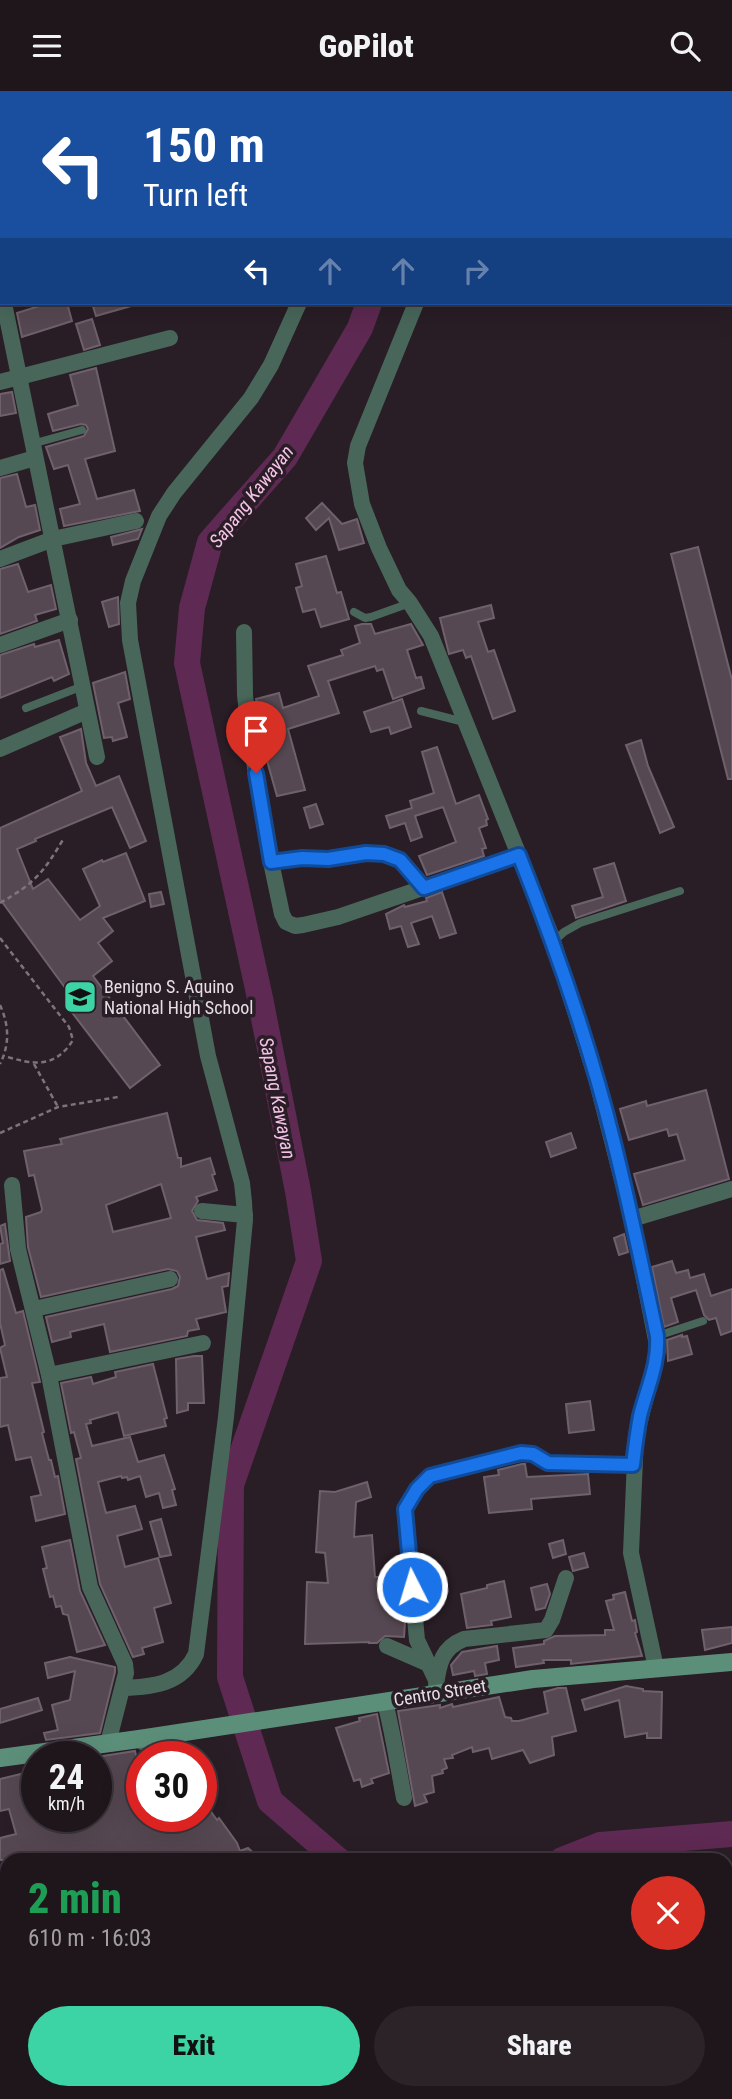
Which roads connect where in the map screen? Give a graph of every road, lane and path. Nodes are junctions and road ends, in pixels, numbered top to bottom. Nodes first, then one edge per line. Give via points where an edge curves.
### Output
1 (3, 305) edge
2 (298, 305) edge
3 (415, 305) edge
4 (170, 338) dead end
5 (18, 377) junction
6 (0, 382) edge
7 (82, 430) dead end
8 (34, 451) junction
9 (0, 468) edge
10 (136, 520) dead end
11 (53, 540) junction
12 (0, 559) edge
13 (410, 603) junction
14 (354, 612) dead end
15 (70, 620) junction
16 (244, 632) dead end
17 (0, 645) edge
18 (83, 686) junction
19 (26, 708) dead end
20 (88, 711) junction
21 (421, 711) dead end
22 (464, 722) junction
23 (0, 749) edge
24 (97, 757) dead end
25 (64, 838) dead end
26 (519, 855) junction
27 (271, 862) junction
28 (424, 888) junction
29 (680, 891) dead end
30 (0, 903) edge
31 (1, 941) edge
32 (553, 942) junction
33 (0, 1005) edge
34 (4, 1056) junction
35 (0, 1064) edge
36 (34, 1064) junction
37 (118, 1097) dead end
38 (58, 1107) junction
39 (0, 1133) edge
40 (12, 1185) dead end
41 (732, 1189) edge
42 (202, 1211) dead end
43 (245, 1215) junction
44 (632, 1219) junction
45 (170, 1279) dead end
46 (34, 1309) junction
47 (703, 1321) dead end
48 (657, 1336) junction
49 (203, 1343) dead end
50 (49, 1375) junction
51 (633, 1465) junction
52 (566, 1578) dead end
53 (387, 1646) dead end
54 (732, 1662) edge
55 (426, 1663) junction
56 (656, 1668) junction
57 (435, 1687) junction
58 (123, 1688) junction
59 (385, 1702) junction
60 (144, 1738) junction
61 (109, 1741) edge
62 (147, 1741) edge
63 (112, 1742) edge
64 (21, 1755) edge
65 (0, 1758) edge
66 (404, 1798) dead end

1 - 5 street
2 - 43 street via 251,398 159,516 128,603 130,640 202,1028 242,1184
3 - 13 street via 355,463 362,504 379,548
4 - 5 street
5 - 6 street
5 - 8 street
7 - 8 lane
8 - 9 street
8 - 11 street
10 - 11 street
11 - 12 street
11 - 15 street
13 - 14 lane via 365,618
13 - 22 street via 431,636
15 - 17 street
15 - 18 street
16 - 27 street via 249,732
18 - 19 lane
18 - 20 street
20 - 23 street
20 - 24 street
21 - 22 lane
22 - 26 street
25 - 30 path via 36,880
26 - 28 street
26 - 32 street
27 - 28 street via 384,854 400,860
27 - 28 street via 282,913 286,922 295,926 338,917
29 - 32 lane via 580,923
31 - 36 path via 72,1034 73,1040 57,1056
32 - 44 street via 610,1128
33 - 34 path via 8,1038
34 - 35 path
34 - 36 path
36 - 38 path
37 - 38 path
38 - 39 path
40 - 46 street via 18,1249
41 - 44 street
42 - 43 street
43 - 58 street via 197,1654 178,1676 159,1686
44 - 48 street
45 - 46 street
46 - 50 street
47 - 48 lane
48 - 51 street via 658,1350 640,1414
49 - 50 street
50 - 58 street via 90,1587 125,1664
51 - 55 street via 548,1463 521,1453 430,1476 405,1509 417,1640
51 - 56 street via 631,1552
52 - 57 street via 546,1630 451,1644 442,1656
53 - 55 street
54 - 56 street, Centro Street
55 - 57 street
56 - 57 street, Centro Street
57 - 59 street, Centro Street
58 - 61 street
59 - 60 street, Centro Street
59 - 66 street
60 - 62 street
60 - 63 street, Centro Street
64 - 65 street, Centro Street

